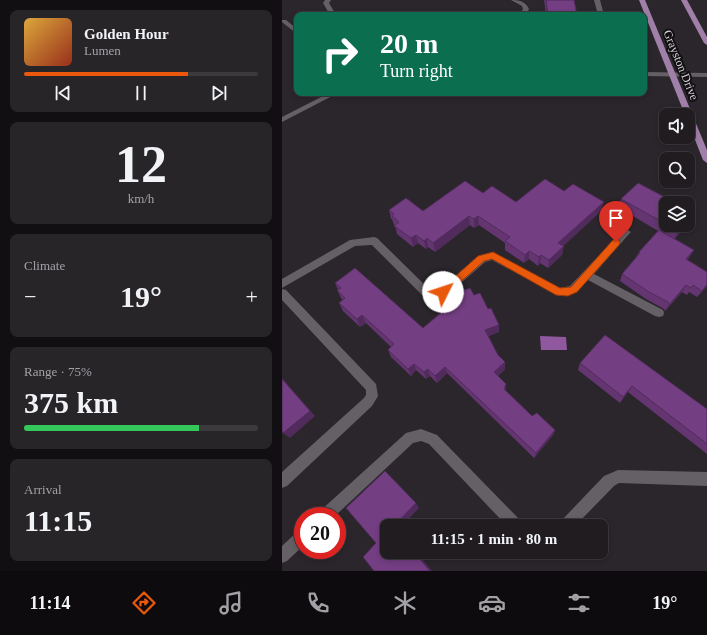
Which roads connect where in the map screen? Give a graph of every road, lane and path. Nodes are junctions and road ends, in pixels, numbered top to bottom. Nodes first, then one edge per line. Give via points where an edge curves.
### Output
1 (328, 0) edge
2 (514, 0) edge
3 (597, 0) edge
4 (642, 0) edge
5 (684, 0) edge
6 (331, 12) edge
7 (524, 12) edge
8 (600, 12) edge
9 (284, 21) dead end
10 (294, 29) edge
11 (707, 43) edge
12 (647, 74) edge
13 (673, 74) junction
14 (707, 75) edge
15 (328, 96) edge
16 (282, 120) edge
17 (707, 160) edge
18 (626, 232) dead end
19 (587, 275) junction
20 (282, 284) edge
21 (282, 294) edge
22 (659, 313) dead end
23 (707, 479) edge
24 (282, 481) edge
25 (335, 507) edge
26 (509, 519) edge
27 (573, 519) edge
28 (294, 545) edge
29 (282, 556) edge

1 - 6 street via 326,6
2 - 7 street via 524,5
3 - 8 street
4 - 13 main road, Grayston Drive
5 - 11 main road
9 - 10 street
12 - 13 street
13 - 14 street
13 - 17 main road, Grayston Drive
15 - 16 street
18 - 19 street
19 - 20 street via 574,289 559,292 493,256 482,259 443,292 435,295 426,292 374,241 369,241 353,243
19 - 22 street
21 - 24 street via 372,388 372,396
23 - 27 street via 618,476
25 - 26 street via 410,437 421,435 433,439
28 - 29 street

